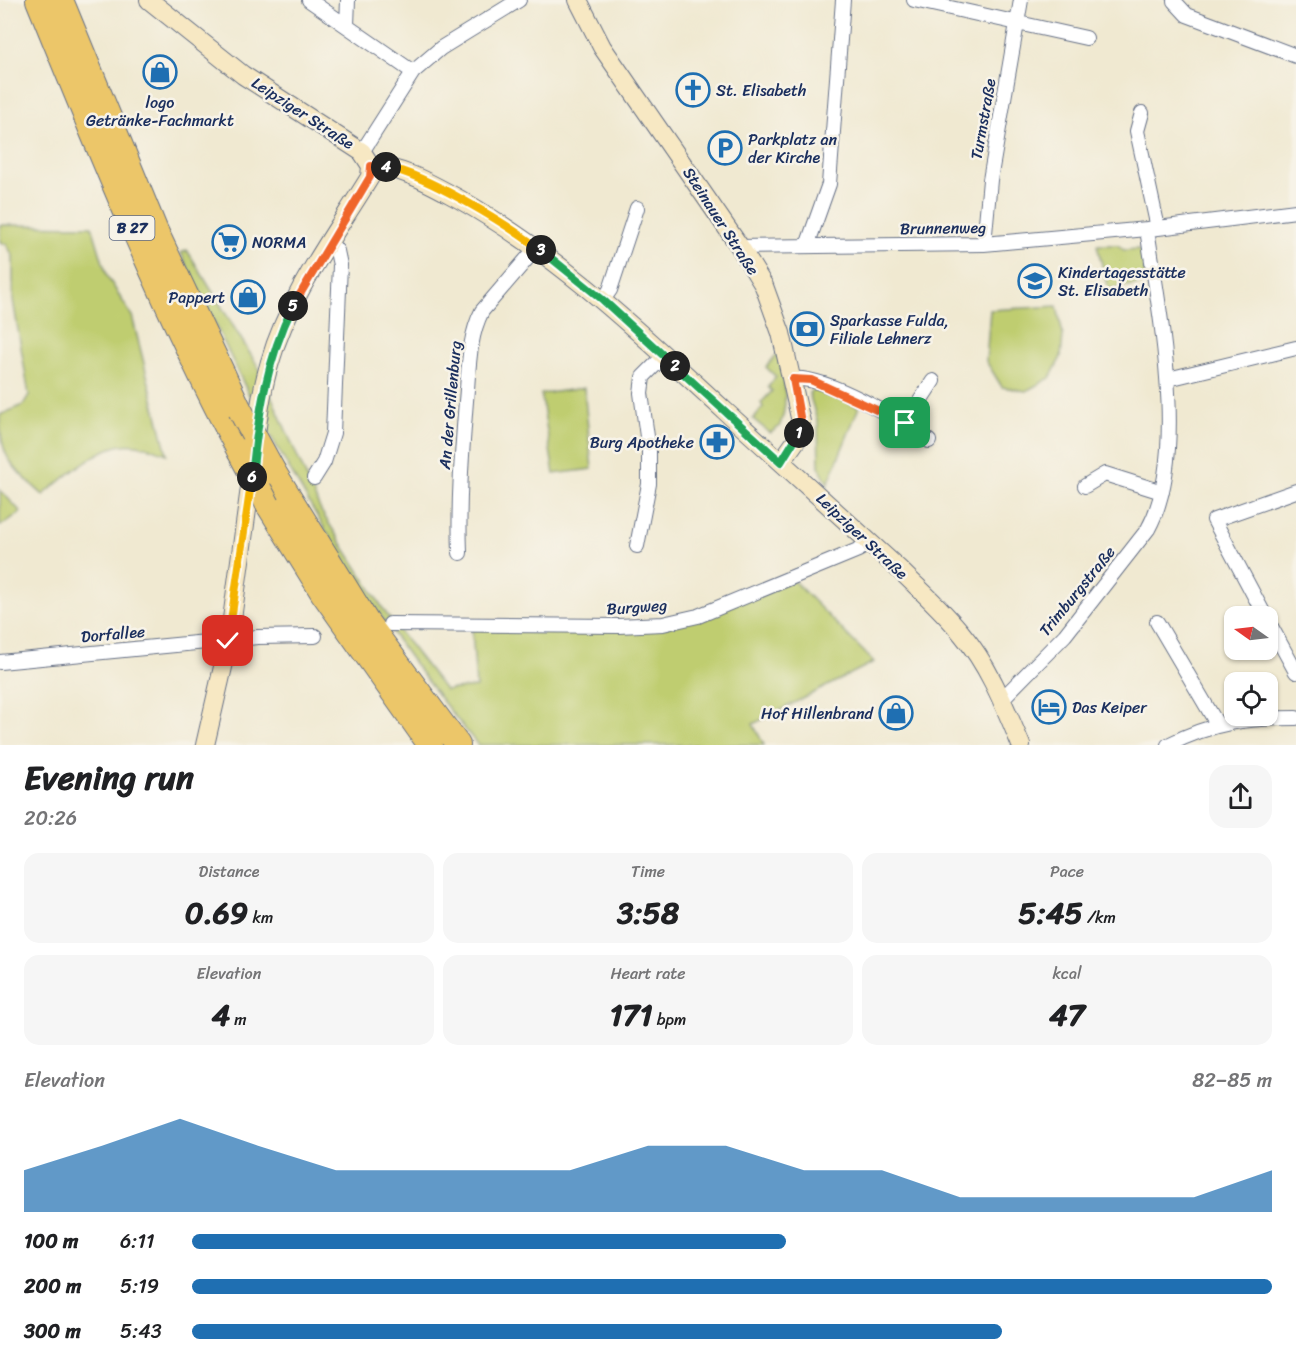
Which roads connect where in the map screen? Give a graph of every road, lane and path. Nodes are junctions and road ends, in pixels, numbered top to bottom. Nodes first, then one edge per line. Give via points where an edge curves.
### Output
1 (38, 0) edge
2 (61, 0) edge
3 (148, 0) edge
4 (309, 0) edge
5 (348, 0) edge
6 (519, 0) edge
7 (578, 0) edge
8 (843, 0) edge
9 (914, 0) edge
10 (1021, 0) edge
11 (1174, 1) edge
12 (501, 4) edge
13 (1017, 23) junction
14 (347, 24) junction
15 (1086, 38) dead end
16 (1296, 56) edge
17 (413, 72) junction
18 (1142, 113) dead end
19 (367, 159) junction
20 (637, 208) dead end
21 (1296, 212) edge
22 (1152, 229) junction
23 (330, 242) junction
24 (984, 244) junction
25 (807, 246) junction
26 (537, 247) junction
27 (740, 247) junction
28 (603, 300) junction
29 (1296, 348) edge
30 (664, 356) junction
31 (793, 379) junction
32 (1168, 379) junction
33 (933, 381) dead end
34 (905, 423) junction
35 (928, 441) dead end
36 (781, 462) junction
37 (314, 478) dead end
38 (1085, 486) dead end
39 (1296, 490) edge
40 (1162, 492) junction
41 (870, 543) junction
42 (638, 546) dead end
43 (460, 553) dead end
44 (1260, 606) edge
45 (1156, 622) dead end
46 (390, 624) dead end
47 (315, 636) dead end
48 (1278, 639) edge
49 (228, 641) junction
50 (0, 662) edge
51 (1296, 672) edge
52 (1002, 700) junction
53 (1296, 718) edge
54 (1217, 724) junction
55 (1185, 741) edge
56 (205, 745) edge
57 (430, 745) edge
58 (458, 745) edge
59 (1021, 745) edge
60 (1168, 745) edge

1 - 57 highway, B 27, bridge via 143,253 239,451 328,601
2 - 58 highway, B 27, bridge via 155,229 240,410 367,622
3 - 19 main road, Leipziger Straße via 243,75
4 - 14 street
5 - 14 street
6 - 12 street
7 - 27 main road, Steinauer Straße via 602,47
8 - 25 street via 829,184
9 - 13 street
10 - 13 street, Turmstraße
11 - 16 street via 1187,15
12 - 17 street
13 - 15 street
13 - 24 street, Turmstraße via 990,180
14 - 17 street
17 - 19 street
18 - 22 street, Trimburgstraße via 1137,131
19 - 23 main road via 370,177
19 - 26 main road, Leipziger Straße via 424,180
20 - 28 street via 610,290
21 - 22 street, Brunnenweg
22 - 24 street, Brunnenweg
22 - 32 street, Trimburgstraße
23 - 37 street via 337,250 340,265 333,433
23 - 49 main road via 287,317 270,360 259,408 247,523
24 - 25 street, Brunnenweg
25 - 27 street, Brunnenweg
26 - 28 main road, Leipziger Straße
26 - 43 street, An der Grillenburg via 475,324 458,503
27 - 31 main road, Steinauer Straße via 770,301
28 - 30 main road, Leipziger Straße
29 - 32 street
30 - 36 main road, Leipziger Straße
30 - 42 street via 643,376 641,393 650,452 649,484
31 - 34 street via 811,380
31 - 36 main road, Steinauer Straße via 800,430
32 - 40 street, Trimburgstraße
33 - 34 street
34 - 35 street
36 - 41 main road, Leipziger Straße
38 - 40 street via 1104,474
39 - 44 street via 1214,520
40 - 52 street, Trimburgstraße via 1148,529 1065,635
41 - 46 street, Burgweg via 718,608 663,624 618,627
41 - 52 main road, Leipziger Straße via 962,634
45 - 54 street
47 - 49 street, Dorfallee
48 - 51 street
49 - 50 street, Dorfallee
49 - 56 main road
52 - 59 main road, Leipziger Straße
53 - 54 street
54 - 55 street
55 - 60 street

